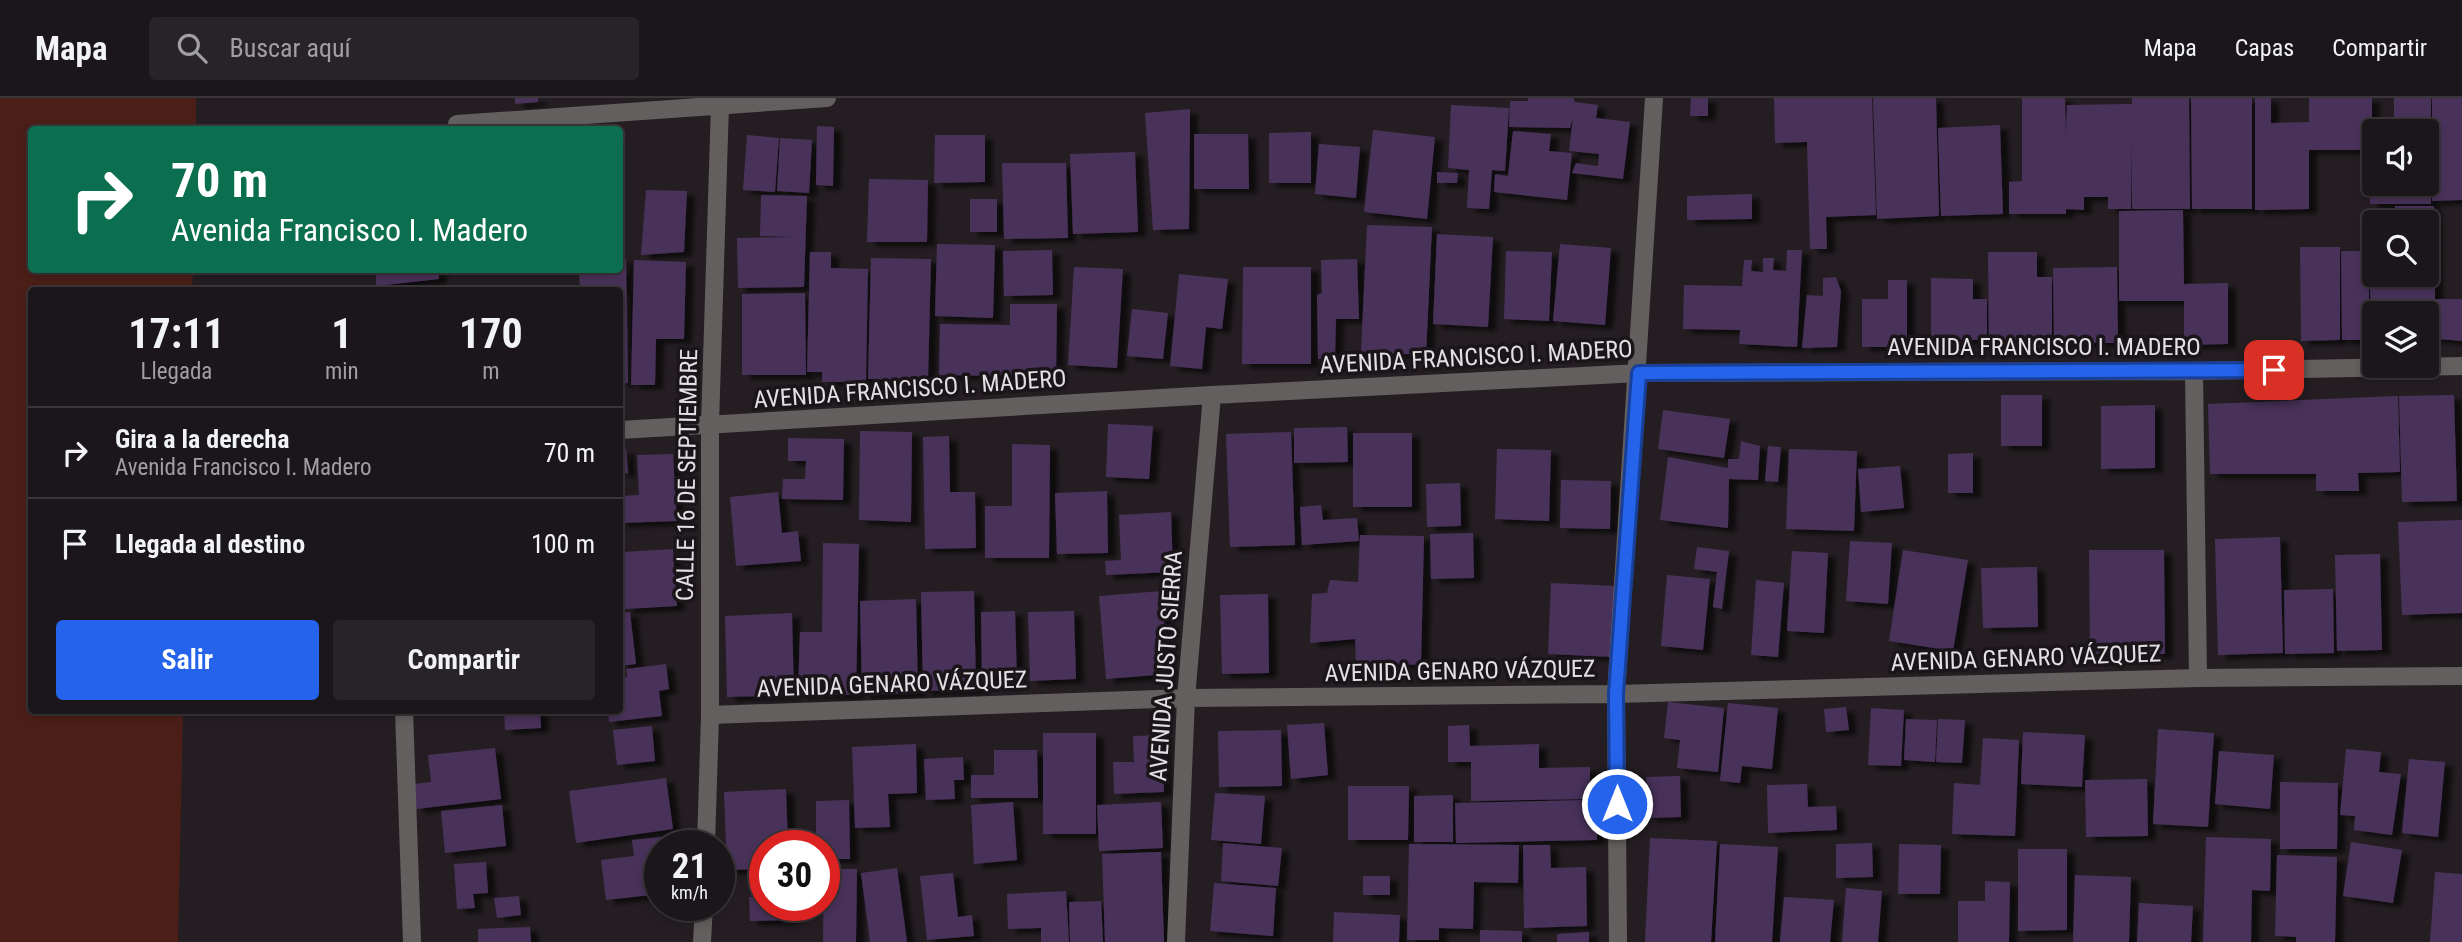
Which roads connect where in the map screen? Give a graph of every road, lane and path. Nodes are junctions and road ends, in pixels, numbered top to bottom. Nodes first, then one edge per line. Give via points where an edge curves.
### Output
1 (827, 98) edge
2 (1654, 98) edge
3 (720, 104) junction
4 (457, 124) dead end
5 (2462, 366) edge
6 (2194, 371) junction
7 (1639, 373) junction
8 (1212, 395) junction
9 (710, 425) junction
10 (623, 430) edge
11 (2462, 676) edge
12 (2198, 678) junction
13 (1616, 694) junction
14 (1186, 698) junction
15 (404, 714) edge
16 (710, 715) junction
17 (706, 830) edge
18 (703, 921) edge
19 (412, 942) edge
20 (702, 942) edge
21 (1176, 942) edge
22 (1618, 942) edge

1 - 3 street
2 - 7 street
3 - 4 street
3 - 9 street, CALLE 16 DE SEPTIEMBRE
5 - 6 street, AVENIDA FRANCISCO I. MADERO
6 - 7 street, AVENIDA FRANCISCO I. MADERO
6 - 12 street
7 - 8 street, AVENIDA FRANCISCO I. MADERO
7 - 13 street
8 - 9 street, AVENIDA FRANCISCO I. MADERO
8 - 14 street, AVENIDA JUSTO SIERRA
9 - 10 street, AVENIDA FRANCISCO I. MADERO
9 - 16 street, CALLE 16 DE SEPTIEMBRE
11 - 12 street, AVENIDA GENARO VÁZQUEZ
12 - 13 street, AVENIDA GENARO VÁZQUEZ
13 - 14 street, AVENIDA GENARO VÁZQUEZ
13 - 22 street
14 - 16 street, AVENIDA GENARO VÁZQUEZ
14 - 21 street, AVENIDA JUSTO SIERRA
15 - 19 street
16 - 17 street, CALLE 16 DE SEPTIEMBRE
18 - 20 street

